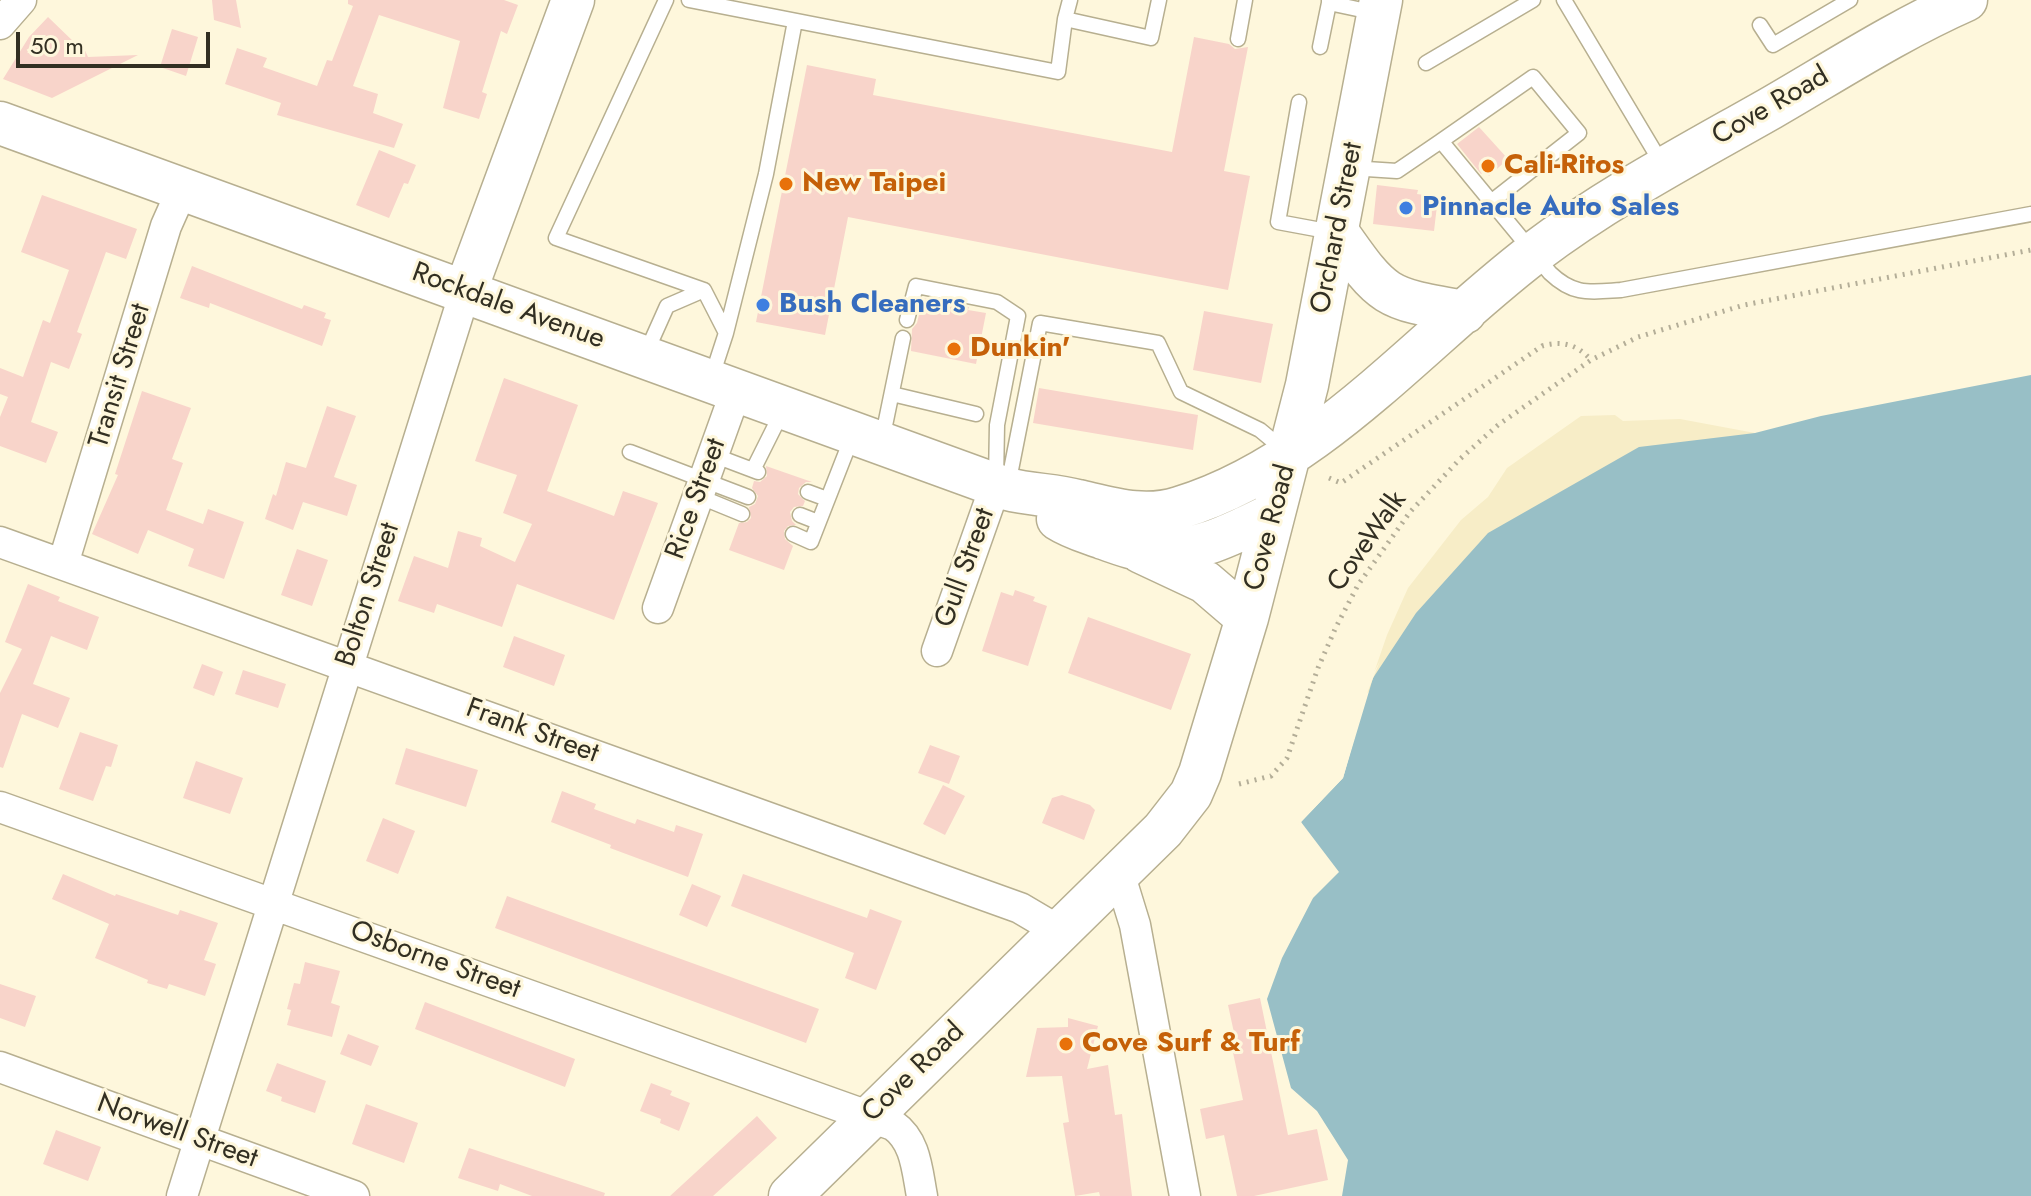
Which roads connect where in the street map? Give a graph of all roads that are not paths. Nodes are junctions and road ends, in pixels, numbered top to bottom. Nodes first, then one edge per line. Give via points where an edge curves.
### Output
1 (21, 0) edge
2 (573, 0) edge
3 (666, 0) edge
4 (689, 0) edge
5 (1070, 0) edge
6 (1159, 0) edge
7 (1245, 0) edge
8 (1533, 0) edge
9 (1564, 0) edge
10 (1850, 0) edge
11 (1966, 0) edge
12 (1329, 1) edge
13 (1379, 7) edge
14 (1065, 19) junction
15 (795, 21) junction
16 (0, 24) edge
17 (1760, 25) dead end
18 (1238, 39) dead end
19 (1320, 47) dead end
20 (1426, 63) dead end
21 (1299, 102) dead end
22 (0, 123) edge
23 (1441, 141) junction
24 (1350, 168) junction
25 (1665, 168) junction
26 (182, 190) junction
27 (1491, 202) junction
28 (2031, 214) edge
29 (1338, 233) junction
30 (1535, 253) junction
31 (704, 290) junction
32 (465, 292) junction
33 (1465, 312) junction
34 (907, 320) dead end
35 (726, 333) junction
36 (903, 338) dead end
37 (645, 356) junction
38 (723, 386) junction
39 (892, 394) junction
40 (784, 408) junction
41 (976, 414) dead end
42 (867, 438) junction
43 (630, 452) dead end
44 (1289, 454) junction
45 (705, 477) junction
46 (1007, 488) junction
47 (808, 492) dead end
48 (748, 497) dead end
49 (827, 499) junction
50 (742, 514) dead end
51 (1273, 514) junction
52 (800, 515) dead end
53 (818, 522) junction
54 (793, 534) dead end
55 (0, 542) edge
56 (1133, 548) junction
57 (63, 564) junction
58 (658, 608) dead end
59 (1247, 618) junction
60 (937, 651) dead end
61 (347, 665) junction
62 (0, 807) edge
63 (1119, 873) junction
64 (273, 903) junction
65 (1059, 931) junction
66 (0, 1067) edge
67 (871, 1116) junction
68 (200, 1139) junction
69 (182, 1196) edge
70 (354, 1196) edge
71 (790, 1196) edge
72 (922, 1196) edge
73 (1185, 1196) edge

1 - 16 street
2 - 32 main road, Bolton Street
3 - 31 lane via 556,238
4 - 15 lane
5 - 14 lane
6 - 14 lane via 1151,38
7 - 18 lane
8 - 20 lane
9 - 25 lane
10 - 17 lane via 1773,45
11 - 25 main road, Cove Road via 1914,20
12 - 13 lane
12 - 19 lane
13 - 24 main road, Orchard Street
14 - 15 lane via 1058,72
15 - 35 lane via 766,174
21 - 29 lane via 1278,222
22 - 26 main road, Rockdale Avenue
23 - 24 lane via 1397,171
23 - 27 lane
23 - 27 lane via 1533,77 1579,133
24 - 29 main road, Orchard Street
25 - 30 main road, Cove Road
26 - 32 main road, Rockdale Avenue
26 - 57 street, Transit Street via 166,226
27 - 30 lane
28 - 30 lane via 1592,292 1564,287
29 - 33 main road via 1384,291 1406,301
29 - 44 main road, Orchard Street
30 - 33 main road, Cove Road
31 - 35 lane
31 - 37 lane via 667,306
32 - 37 main road, Rockdale Avenue
32 - 61 street, Bolton Street
33 - 44 main road, Cove Road
34 - 46 lane via 916,286 997,302 1018,316 997,425
35 - 38 lane
36 - 39 lane
37 - 38 main road, Rockdale Avenue
38 - 40 main road, Rockdale Avenue
38 - 45 street, Rice Street
39 - 41 lane
39 - 42 lane
40 - 42 main road, Rockdale Avenue
40 - 45 lane via 755,471
42 - 46 main road, Rockdale Avenue
42 - 49 lane
43 - 45 lane
44 - 46 main road, Rockdale Avenue via 1225,490 1158,513 1122,513
44 - 46 lane via 1260,430 1181,392 1158,343 1040,323
44 - 51 main road, Cove Road
45 - 48 lane
45 - 50 lane
45 - 58 street, Rice Street
46 - 56 main road, Rockdale Avenue via 1069,526
46 - 60 street, Gull Street
47 - 49 lane
49 - 53 lane
51 - 56 main road, Rockdale Avenue via 1191,546
51 - 59 main road, Cove Road
52 - 53 lane
53 - 54 lane via 811,542
55 - 57 street, Frank Street
56 - 59 main road via 1205,582
57 - 61 street, Frank Street
59 - 63 main road, Cove Road via 1191,794
61 - 64 street, Bolton Street
61 - 65 street, Frank Street via 1020,908
62 - 64 street, Osborne Street
63 - 65 main road, Cove Road
63 - 73 street via 1135,925
64 - 67 street, Osborne Street
64 - 68 street, Bolton Street
65 - 67 main road, Cove Road
66 - 68 street, Norwell Street
67 - 71 main road, Cove Road
67 - 72 street, Osborne Street via 893,1125 908,1140
68 - 69 street, Bolton Street
68 - 70 street, Norwell Street

